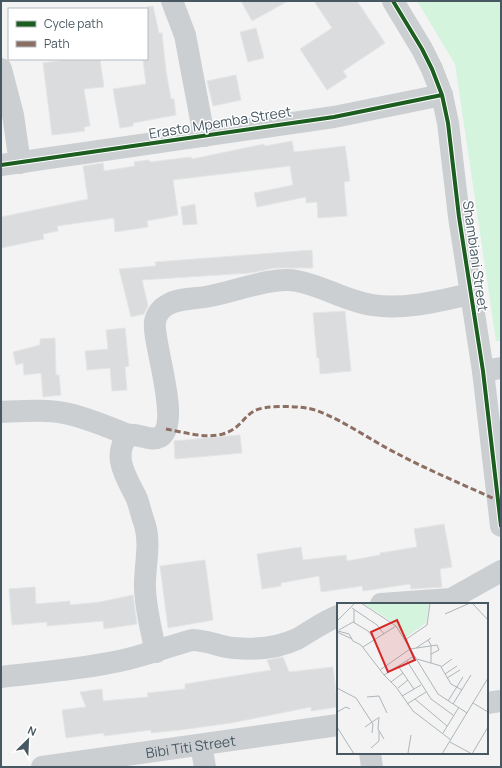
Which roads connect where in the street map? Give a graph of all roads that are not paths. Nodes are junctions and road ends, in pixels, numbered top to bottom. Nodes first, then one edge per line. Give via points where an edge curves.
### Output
1 (172, 1) edge
2 (393, 1) edge
3 (1, 69) edge
4 (442, 95) junction
5 (204, 136) junction
6 (11, 164) edge
7 (470, 294) junction
8 (492, 370) edge
9 (1, 412) edge
10 (128, 435) junction
11 (501, 526) edge
12 (501, 571) edge
13 (395, 603) edge
14 (337, 617) edge
15 (156, 652) junction
16 (1, 677) edge
17 (501, 701) edge
18 (488, 703) edge
19 (337, 725) edge
20 (201, 745) junction
21 (370, 754) edge
22 (42, 767) edge
23 (205, 767) edge
24 (372, 767) edge

1 - 5 street via 185,34
2 - 4 street, Shambiani Street via 422,49
3 - 6 street via 13,115
4 - 5 street, Erasto Mpemba Street via 334,116
4 - 7 street, Shambiani Street via 448,123 458,217
5 - 6 street, Erasto Mpemba Street
7 - 8 street, Shambiani Street
7 - 10 street via 394,307 356,302 312,285 281,281 173,302 159,312 155,322 166,381 166,428 160,437
8 - 11 street, Shambiani Street
9 - 10 street via 43,411 69,414
10 - 15 street via 123,441 120,460 146,527 148,544 144,589
12 - 13 street via 451,599
14 - 15 street via 282,645 266,648 233,648 192,640
15 - 16 street via 69,670
17 - 18 street
19 - 20 street, Bibi Titi Street
20 - 22 street, Bibi Titi Street
20 - 23 street
21 - 24 street

